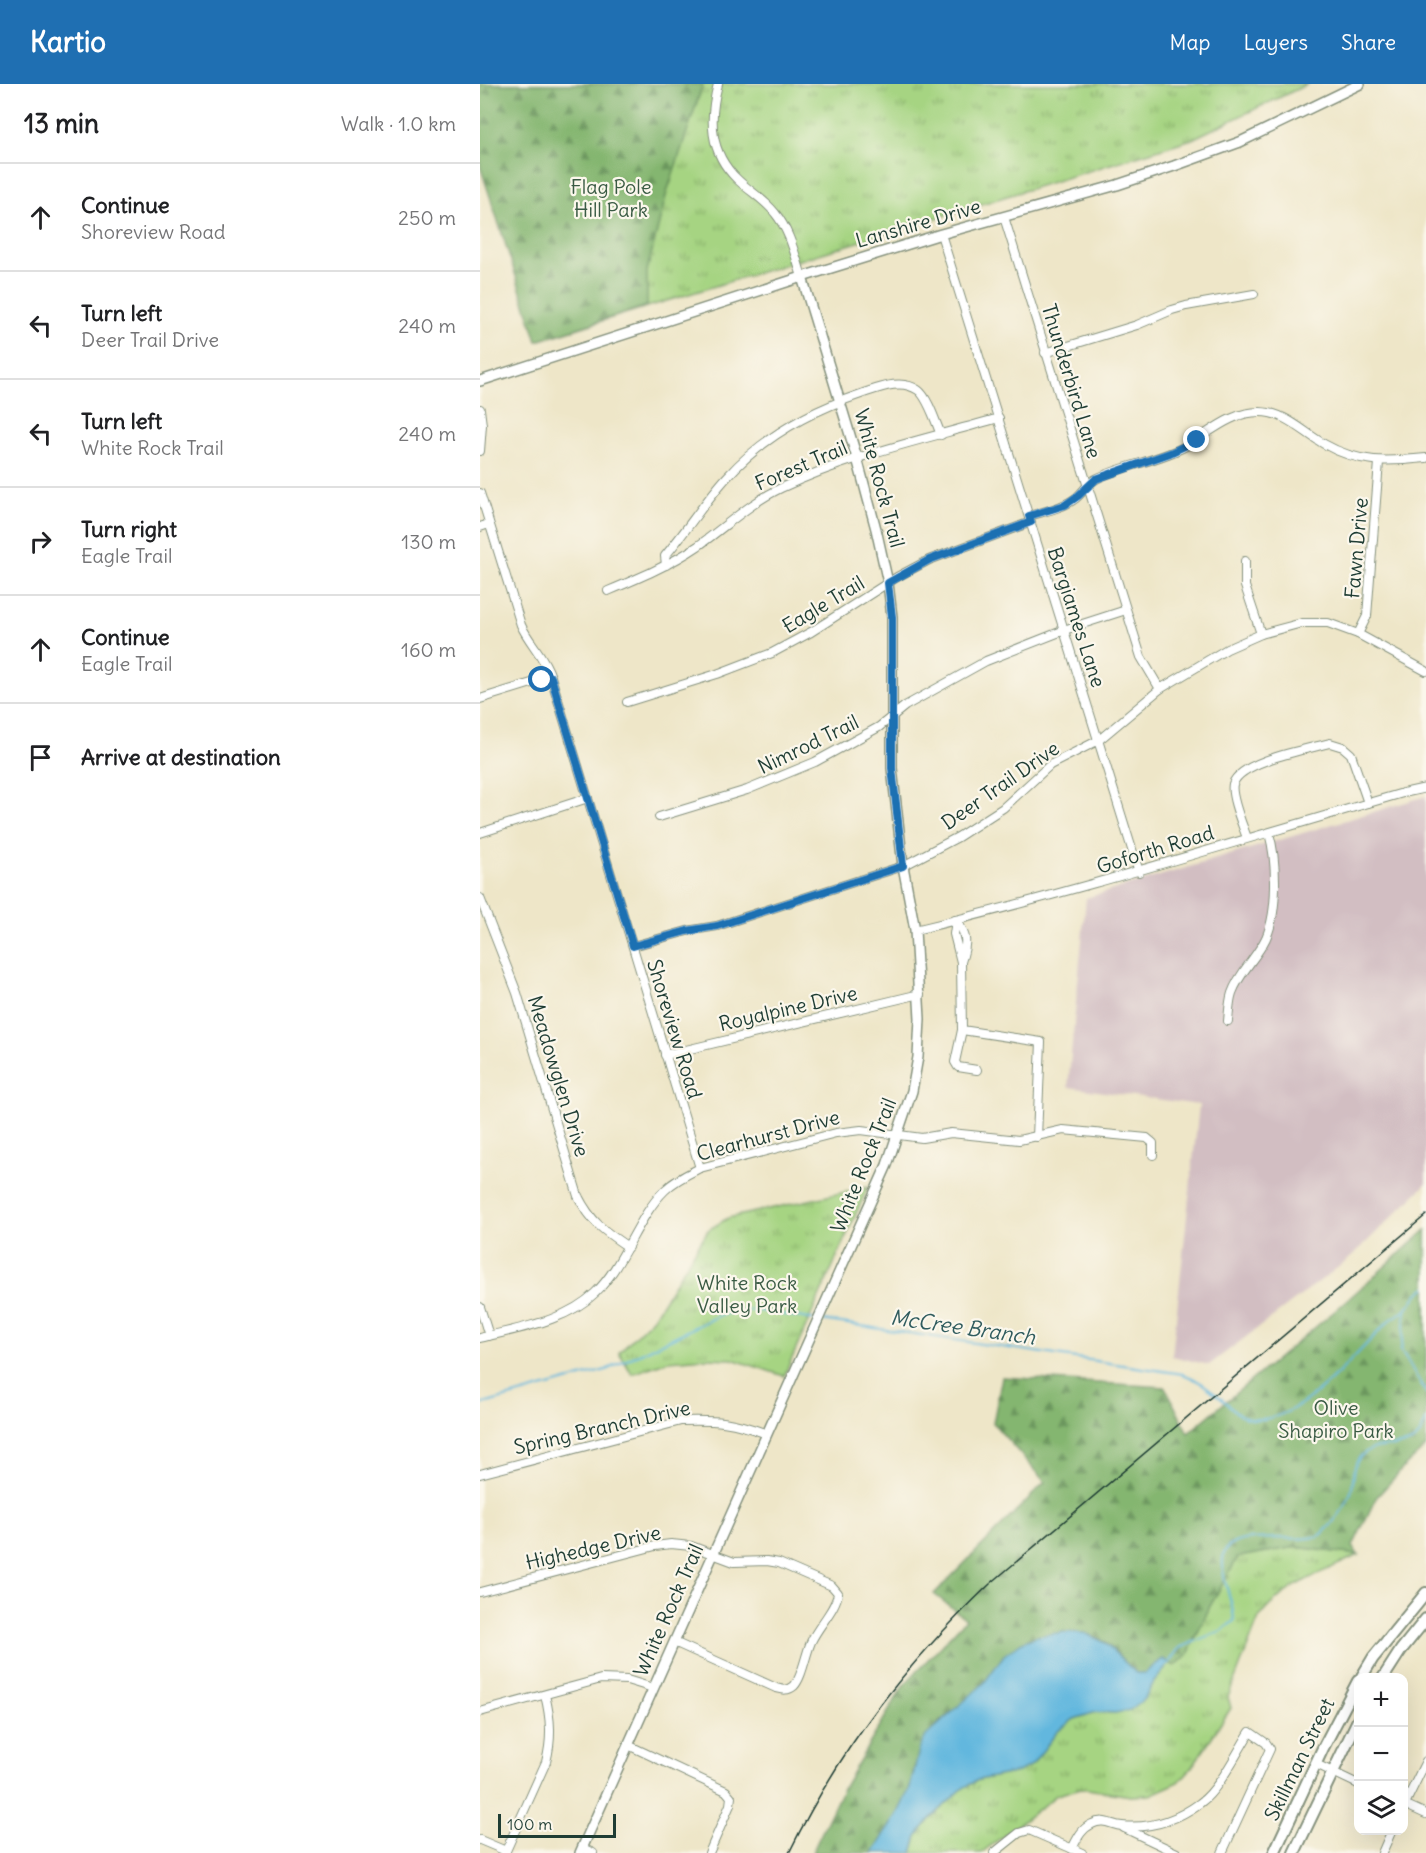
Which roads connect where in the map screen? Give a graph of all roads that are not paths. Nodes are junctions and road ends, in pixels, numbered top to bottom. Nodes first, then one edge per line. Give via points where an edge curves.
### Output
1 (718, 84) edge
2 (1360, 84) edge
3 (1004, 217) junction
4 (941, 234) junction
5 (802, 277) junction
6 (1254, 294) dead end
7 (1045, 353) junction
8 (480, 381) edge
9 (840, 401) junction
10 (480, 409) edge
11 (999, 418) junction
12 (941, 435) junction
13 (480, 451) edge
14 (857, 458) junction
15 (1426, 458) edge
16 (1379, 462) junction
17 (1088, 486) junction
18 (480, 493) edge
19 (1030, 519) junction
20 (489, 524) junction
21 (480, 527) edge
22 (1245, 561) dead end
23 (666, 565) junction
24 (888, 583) junction
25 (608, 591) dead end
26 (1126, 610) junction
27 (1064, 630) junction
28 (1261, 634) junction
29 (1358, 634) junction
30 (1426, 671) edge
31 (551, 677) junction
32 (1160, 689) junction
33 (480, 699) edge
34 (627, 702) dead end
35 (891, 717) junction
36 (1099, 740) junction
37 (1426, 782) edge
38 (1426, 788) edge
39 (1402, 793) junction
40 (588, 798) junction
41 (1368, 803) junction
42 (659, 817) dead end
43 (480, 833) edge
44 (1269, 833) junction
45 (1247, 838) junction
46 (903, 866) junction
47 (1139, 872) junction
48 (480, 898) edge
49 (956, 920) junction
50 (915, 930) junction
51 (633, 946) junction
52 (920, 994) junction
53 (1227, 1021) dead end
54 (962, 1030) junction
55 (665, 1055) junction
56 (977, 1070) dead end
57 (898, 1135) junction
58 (1037, 1137) junction
59 (1152, 1155) dead end
60 (700, 1168) junction
61 (628, 1247) junction
62 (480, 1307) edge
63 (484, 1337) edge
64 (767, 1434) junction
65 (480, 1474) edge
66 (713, 1554) junction
67 (480, 1592) edge
68 (1426, 1593) edge
69 (1426, 1619) edge
70 (674, 1642) junction
71 (1364, 1673) edge
72 (1386, 1673) edge
73 (653, 1688) junction
74 (1354, 1691) edge
75 (545, 1695) junction
76 (480, 1712) edge
77 (1355, 1727) edge
78 (628, 1746) junction
79 (1426, 1761) edge
80 (1316, 1764) junction
81 (1332, 1772) junction
82 (1354, 1782) edge
83 (1408, 1797) edge
84 (1408, 1807) edge
85 (1426, 1814) edge
86 (1119, 1826) junction
87 (1390, 1835) edge
88 (480, 1840) edge
89 (1072, 1848) junction
90 (581, 1850) edge
91 (506, 1852) edge
92 (593, 1853) edge
93 (709, 1853) edge
94 (994, 1853) edge
95 (1082, 1853) edge
96 (1177, 1853) edge
97 (1222, 1853) edge
98 (1274, 1853) edge
99 (1294, 1853) edge
100 (1382, 1853) edge

1 - 5 street, White Rock Trail via 712,133 718,154 735,177 766,203 783,224
2 - 3 street, Lanshire Drive via 1221,149 1117,185
3 - 4 street, Lanshire Drive
3 - 7 street, Thunderbird Lane
4 - 5 street, Lanshire Drive
4 - 11 street, Bargiames Lane
5 - 8 street, Lanshire Drive
5 - 9 street, White Rock Trail
6 - 7 street via 1172,310 1137,326
7 - 17 street, Thunderbird Lane
9 - 12 street, Forest Trail via 890,384 906,385 919,390
9 - 14 street, White Rock Trail
9 - 23 street, Forest Trail via 781,431 741,463 665,556
10 - 13 street
11 - 12 street, Forest Trail
11 - 19 street, Bargiames Lane
12 - 14 street, Forest Trail
14 - 23 street, Forest Trail via 781,488
14 - 24 street, White Rock Trail
15 - 16 street, Eagle Trail
16 - 17 street, Eagle Trail via 1333,449 1276,414 1256,412 1229,419 1185,447 1096,479
16 - 29 street, Fawn Drive via 1367,616
17 - 19 street, Eagle Trail via 1065,505
17 - 26 street, Thunderbird Lane
18 - 20 street, Shoreview Road
19 - 24 street, Eagle Trail via 929,560
19 - 27 street, Bargiames Lane
20 - 21 street
20 - 31 street, Shoreview Road via 526,638
22 - 28 street via 1245,586
23 - 25 street, Forest Trail
24 - 34 street, Eagle Trail via 772,652
24 - 35 street, White Rock Trail via 892,617
26 - 27 street, Nimrod Trail
26 - 32 street, Thunderbird Lane via 1141,657
27 - 35 street, Nimrod Trail via 986,661
27 - 36 street, Bargiames Lane
28 - 29 street, Deer Trail Drive via 1316,621
28 - 32 street, Deer Trail Drive via 1227,649
29 - 30 street, Deer Trail Drive
31 - 33 street
31 - 40 street, Shoreview Road
32 - 36 street, Deer Trail Drive
35 - 42 street, Nimrod Trail via 830,754 777,779
35 - 46 street, White Rock Trail via 892,768
36 - 46 street, Deer Trail Drive via 1050,765 980,824
36 - 47 street, Bargiames Lane
37 - 39 street, Goforth Road
38 - 39 street, Goforth Road
39 - 41 street, Goforth Road
40 - 43 street
40 - 51 street, Shoreview Road
41 - 44 street, Goforth Road
41 - 45 street via 1351,754 1337,744 1258,763 1241,772 1233,784
44 - 45 street, Goforth Road
44 - 53 street via 1274,864 1270,926 1233,991
45 - 47 street, Goforth Road
46 - 50 street, White Rock Trail
46 - 51 street, Deer Trail Drive via 717,926
47 - 49 street, Goforth Road
48 - 61 street, Meadowglen Drive via 506,959 578,1196 590,1218
49 - 50 street, Goforth Road
49 - 54 street via 964,932 966,947 961,962
50 - 52 street, White Rock Trail
51 - 55 street, Shoreview Road
52 - 55 street, Royalpine Drive
52 - 57 street, White Rock Trail via 918,1058
54 - 56 street via 955,1062 958,1067
54 - 58 street via 1041,1042
55 - 60 street, Shoreview Road
57 - 58 street, Clearhurst Drive via 922,1138 951,1133 1010,1140
57 - 60 street, Clearhurst Drive via 849,1130
57 - 64 street, White Rock Trail
58 - 59 street, Clearhurst Drive via 1063,1130 1147,1138 1153,1143
60 - 61 street, Clearhurst Drive via 664,1190
61 - 63 street, Clearhurst Drive via 606,1282 584,1303 550,1319
62 - 63 street
64 - 65 street, Spring Branch Drive via 736,1423 681,1421
64 - 66 street, White Rock Trail
66 - 67 street, Highedge Drive via 691,1546 655,1546
66 - 70 street, White Rock Trail
66 - 70 street, Highedge Drive via 734,1562 766,1561 785,1566 832,1586 838,1593 837,1601 811,1641 797,1682 784,1690
68 - 71 main road, Skillman Street
69 - 72 main road
70 - 73 street, White Rock Trail
73 - 75 street via 607,1679
73 - 78 street, White Rock Trail
74 - 80 main road, Skillman Street
75 - 76 street
75 - 91 street via 551,1723 550,1747
77 - 81 main road, Skillman Street
78 - 90 street, White Rock Trail
78 - 93 street via 726,1791 731,1797
79 - 83 street
80 - 81 street
80 - 98 main road, Skillman Street
81 - 82 street
81 - 99 main road, Skillman Street
84 - 85 street
86 - 89 street via 1104,1820 1093,1824 1082,1831
86 - 96 street
86 - 97 street via 1155,1825 1201,1803 1216,1787 1250,1732 1270,1749
87 - 100 street
88 - 91 street
89 - 94 street via 1029,1830
89 - 95 street
90 - 92 street

